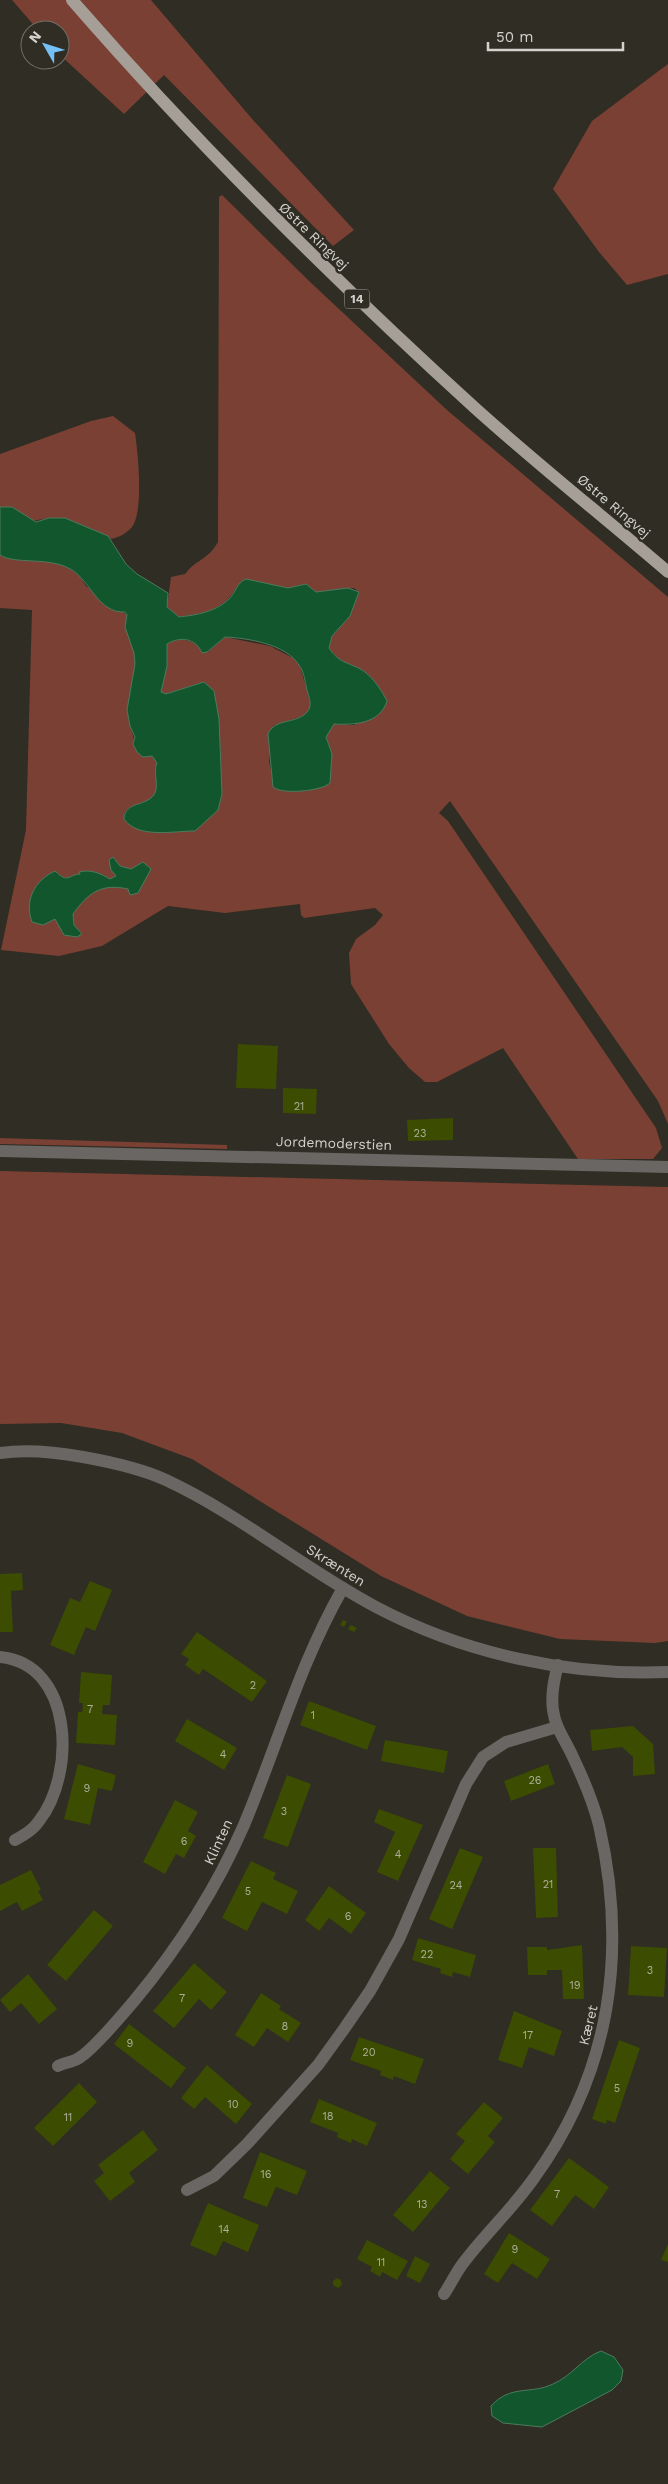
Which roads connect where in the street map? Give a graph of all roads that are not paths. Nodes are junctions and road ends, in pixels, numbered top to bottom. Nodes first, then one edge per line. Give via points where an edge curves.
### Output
1 (72, 0) edge
2 (668, 572) edge
3 (0, 1151) edge
4 (668, 1167) edge
5 (0, 1453) edge
6 (343, 1588) junction
7 (0, 1657) edge
8 (558, 1665) junction
9 (668, 1672) edge
10 (557, 1727) junction
11 (15, 1840) dead end
12 (58, 2066) dead end
13 (187, 2190) dead end
14 (444, 2294) dead end

1 - 2 main road, Østre Ringvej / 14 via 206,149 369,310 476,410
3 - 4 street, Jordemoderstien
5 - 6 street, Skrænten via 36,1450 71,1455 126,1466 164,1479 216,1507
6 - 8 street, Skrænten via 375,1607 447,1639 524,1661
6 - 12 street, Klinten via 302,1670 244,1824 194,1921 120,2017 79,2058
7 - 11 street via 21,1661 42,1677 56,1703 62,1729 63,1746 50,1803 29,1832
8 - 9 street, Skrænten via 635,1673
8 - 10 street, Kæret via 552,1710
10 - 13 street via 506,1742 483,1757 466,1784 399,1939 370,1991 306,2079 247,2144 214,2176
10 - 14 street, Kæret via 588,1788 599,1825 608,1879 613,1953 611,1990 602,2037 586,2083 564,2130 535,2178 463,2263

